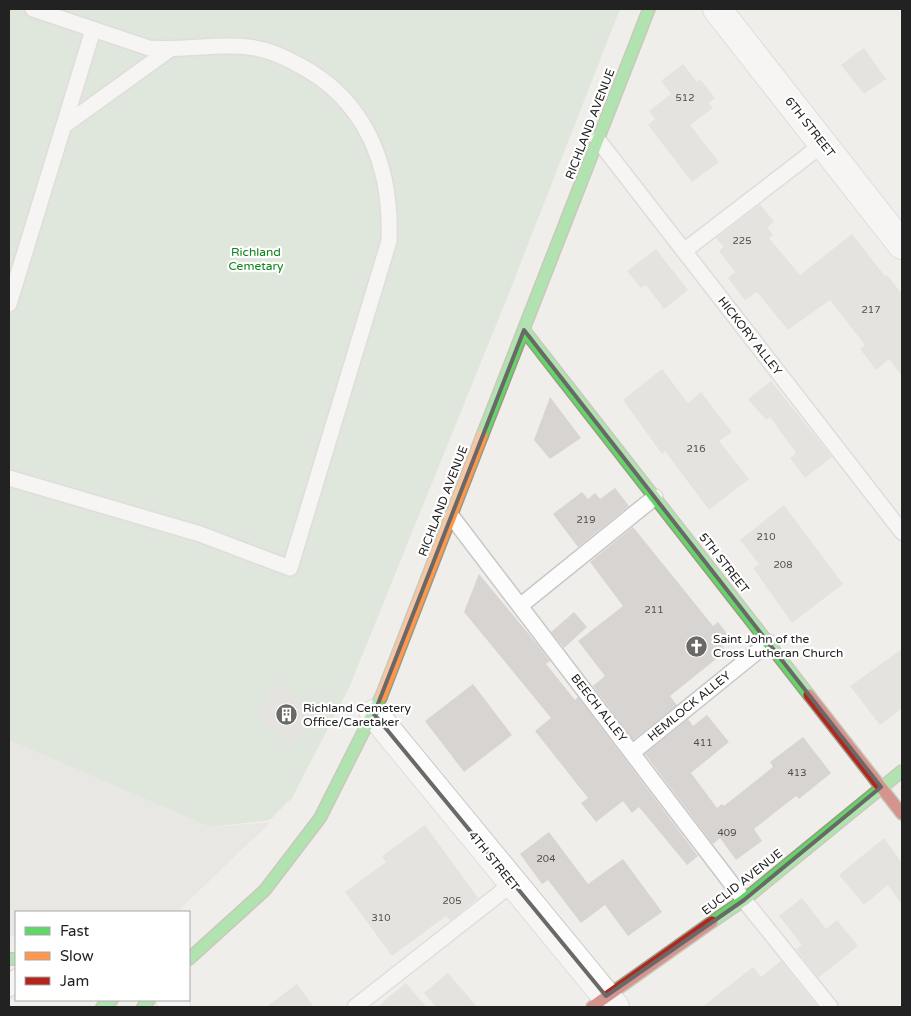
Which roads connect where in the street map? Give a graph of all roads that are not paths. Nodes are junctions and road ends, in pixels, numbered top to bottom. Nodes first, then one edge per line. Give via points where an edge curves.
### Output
1 (32, 9) edge
2 (649, 9) edge
3 (717, 9) edge
4 (93, 30) junction
5 (168, 50) junction
6 (65, 125) junction
7 (598, 140) junction
8 (823, 144) junction
9 (902, 245) edge
10 (684, 251) junction
11 (9, 304) edge
12 (524, 330) junction
13 (9, 478) edge
14 (655, 497) junction
15 (452, 517) junction
16 (902, 532) edge
17 (520, 606) junction
18 (769, 642) junction
19 (374, 714) junction
20 (633, 752) junction
21 (902, 771) edge
22 (881, 787) junction
23 (902, 814) edge
24 (513, 883) junction
25 (744, 900) junction
26 (190, 957) edge
27 (604, 1004) edge
28 (355, 1007) edge
29 (830, 1007) edge

1 - 4 lane
2 - 7 main road, RICHLAND AVENUE
3 - 8 street, 6TH STREET
4 - 5 lane via 149,48
4 - 6 lane
5 - 6 lane
5 - 13 lane via 246,46 272,51 328,82 357,112 375,145 390,214 389,240 290,568 200,534
6 - 11 lane
7 - 10 lane, HICKORY ALLEY
7 - 12 main road, RICHLAND AVENUE
8 - 9 street, 6TH STREET
8 - 10 lane
10 - 16 lane, HICKORY ALLEY
12 - 14 main road, 5TH STREET
12 - 15 main road, RICHLAND AVENUE
14 - 17 lane
14 - 18 main road, 5TH STREET
15 - 17 lane, BEECH ALLEY
15 - 19 main road, RICHLAND AVENUE
17 - 20 lane, BEECH ALLEY
18 - 20 lane, HEMLOCK ALLEY
18 - 22 main road, 5TH STREET
19 - 24 street, 4TH STREET
19 - 26 main road, RICHLAND AVENUE via 320,818 265,890
20 - 25 lane, BEECH ALLEY
21 - 22 main road, EUCLID AVENUE
22 - 23 main road, 5TH STREET
22 - 25 main road, EUCLID AVENUE
24 - 27 street, 4TH STREET
24 - 28 lane
25 - 27 main road, EUCLID AVENUE
25 - 29 lane, BEECH ALLEY

